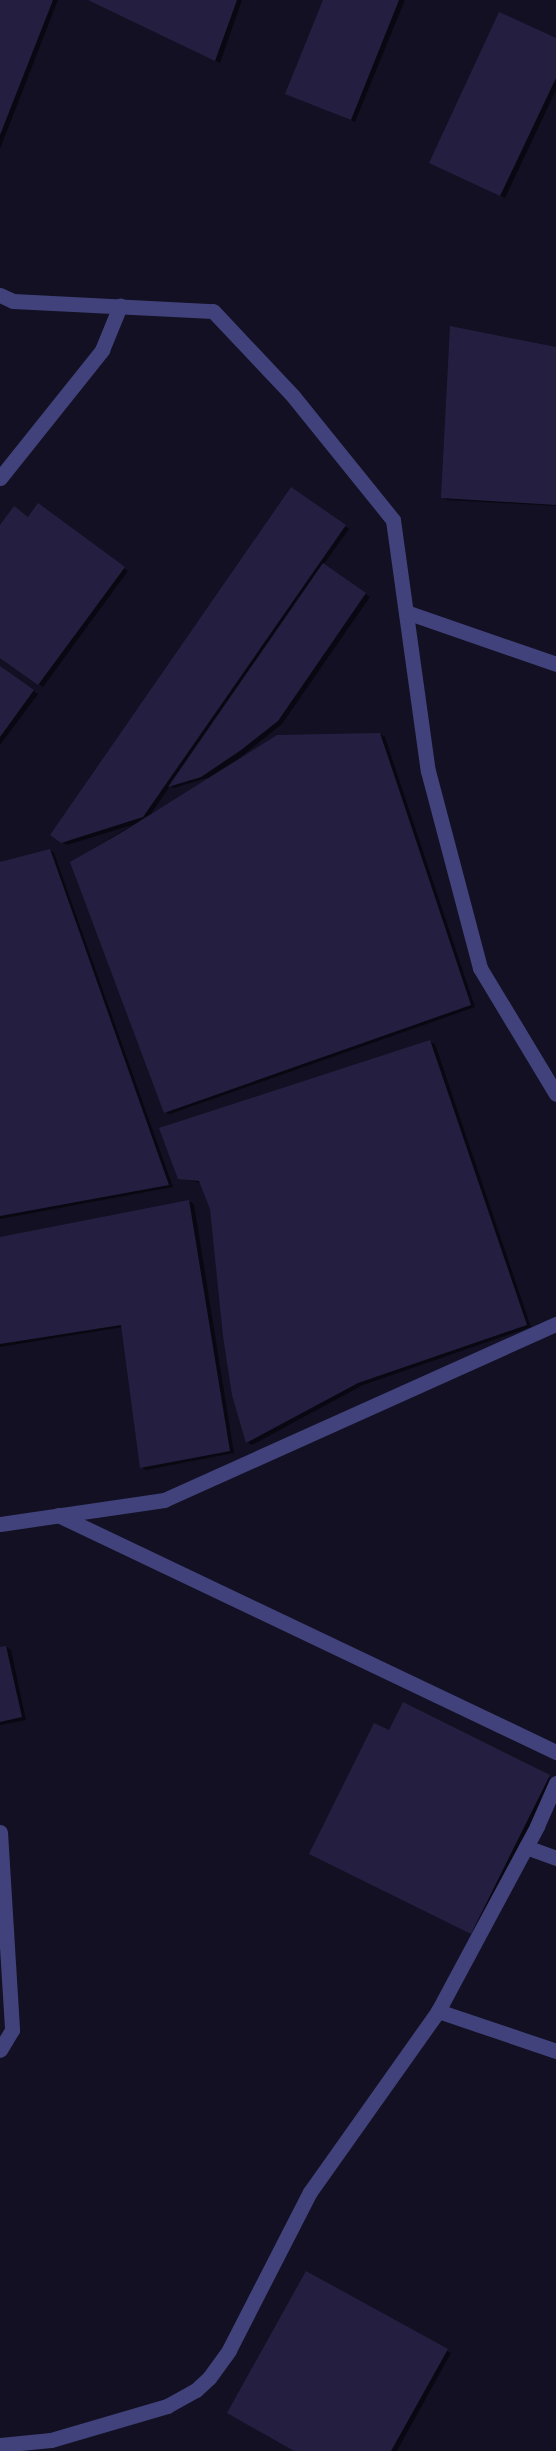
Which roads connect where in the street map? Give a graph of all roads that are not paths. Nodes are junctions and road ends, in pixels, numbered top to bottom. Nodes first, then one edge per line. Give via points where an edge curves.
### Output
1 (0, 295) edge
2 (120, 306) junction
3 (0, 478) edge
4 (406, 612) junction
5 (556, 664) edge
6 (556, 1094) edge
7 (556, 1324) edge
8 (57, 1515) junction
9 (0, 1524) edge
10 (556, 1752) edge
11 (556, 1783) edge
12 (0, 1832) edge
13 (526, 1847) junction
14 (556, 1858) edge
15 (438, 2011) junction
16 (0, 2050) edge
17 (556, 2051) edge
18 (0, 2445) edge

1 - 2 street via 13,301
2 - 3 street via 102,350
2 - 4 street via 213,311 293,396 393,520
4 - 5 street
4 - 6 street via 428,771 480,968
7 - 8 street via 164,1500
8 - 9 street
8 - 10 street
11 - 13 street
12 - 16 street via 12,2030
13 - 14 street
13 - 15 street
15 - 17 street
15 - 18 street via 310,2192 229,2349 210,2378 167,2406 51,2440

